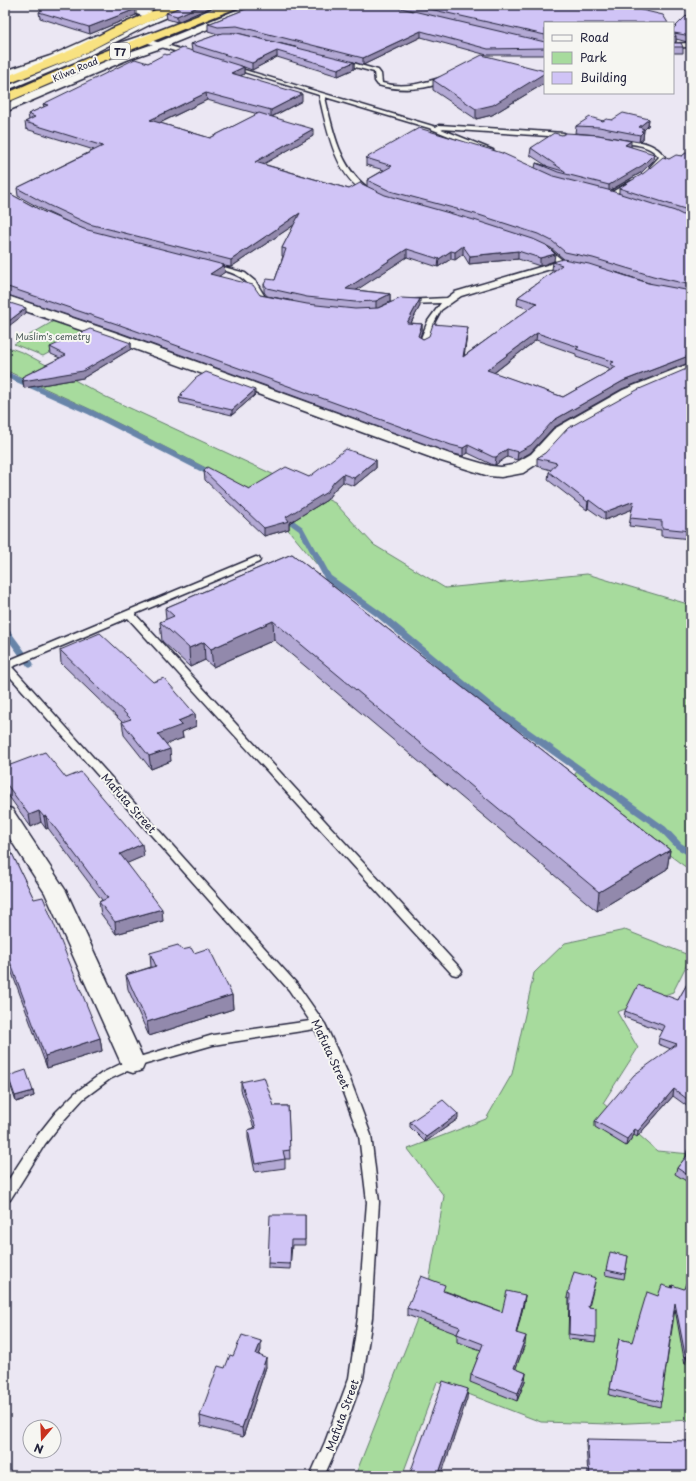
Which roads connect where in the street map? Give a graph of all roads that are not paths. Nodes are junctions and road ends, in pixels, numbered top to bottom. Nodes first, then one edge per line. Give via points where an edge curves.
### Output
1 (121, 5) edge
2 (170, 5) edge
3 (177, 5) edge
4 (193, 5) edge
5 (224, 5) edge
6 (235, 5) edge
7 (258, 5) edge
8 (150, 15) junction
9 (147, 41) junction
10 (160, 45) junction
11 (192, 46) edge
12 (674, 46) edge
13 (687, 46) edge
14 (178, 50) junction
15 (84, 56) junction
16 (201, 57) edge
17 (336, 61) edge
18 (224, 64) edge
19 (5, 76) edge
20 (451, 76) edge
21 (5, 81) edge
22 (5, 89) edge
23 (322, 95) junction
24 (5, 99) edge
25 (5, 108) edge
26 (430, 127) junction
27 (574, 136) edge
28 (613, 140) edge
29 (495, 153) edge
30 (649, 171) edge
31 (639, 178) edge
32 (603, 193) edge
33 (374, 194) edge
34 (535, 244) edge
35 (203, 263) edge
36 (562, 263) junction
37 (574, 264) edge
38 (5, 300) edge
39 (448, 300) junction
40 (276, 302) edge
41 (399, 302) edge
42 (423, 343) edge
43 (691, 368) edge
44 (256, 560) dead end
45 (130, 614) junction
46 (6, 665) edge
47 (5, 814) edge
48 (456, 971) dead end
49 (319, 1024) junction
50 (133, 1063) junction
51 (5, 1196) edge
52 (317, 1476) edge

1 - 8 street
2 - 8 street
3 - 8 highway, Kilwa Road / T7
4 - 15 lane via 149,23
5 - 15 lane via 169,28
6 - 9 highway, Kilwa Road / T7
7 - 10 street
8 - 19 street via 54,58
8 - 21 highway, Kilwa Road / T7 via 75,53
9 - 10 lane
9 - 24 highway, Kilwa Road / T7 via 94,60
10 - 14 lane
10 - 25 street via 125,57
11 - 14 lane
12 - 13 lane
14 - 16 lane
15 - 22 lane
17 - 20 lane via 376,71 380,84 396,89 420,86
18 - 23 lane
23 - 26 lane
23 - 33 lane via 335,146 349,174 362,188
26 - 27 lane
26 - 29 lane
28 - 30 lane via 645,145 659,151 662,157
31 - 32 lane via 613,196
34 - 36 lane
35 - 40 lane via 241,274 252,280 263,299
36 - 37 lane
36 - 39 lane via 458,294
38 - 43 street via 115,337 444,457 477,468 501,472 525,465 537,457 560,432 629,393
39 - 41 lane
39 - 42 lane via 432,318
44 - 45 lane
45 - 46 lane
45 - 48 lane
46 - 49 lane, Mafuta Street via 293,987
47 - 50 street via 55,891
49 - 50 lane via 213,1040
49 - 52 lane, Mafuta Street via 342,1074 365,1135 373,1202 365,1318 356,1378 332,1444
50 - 51 lane via 106,1076 79,1096 41,1140

